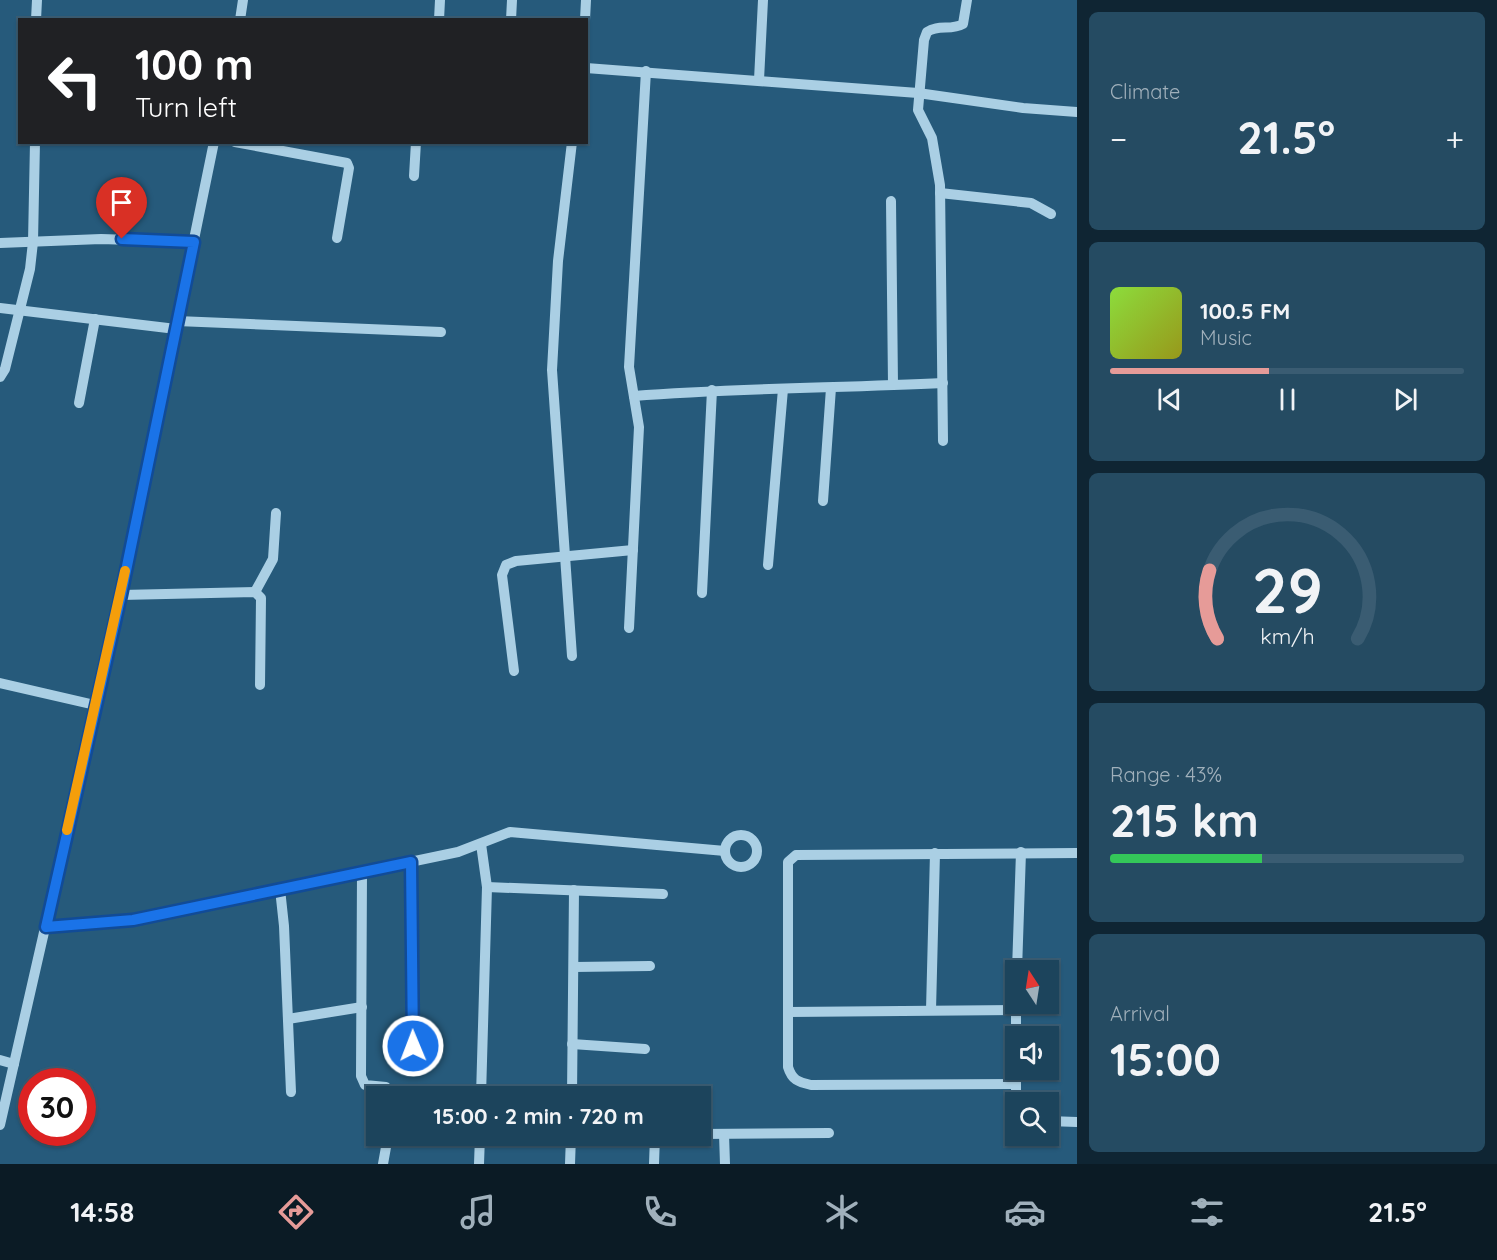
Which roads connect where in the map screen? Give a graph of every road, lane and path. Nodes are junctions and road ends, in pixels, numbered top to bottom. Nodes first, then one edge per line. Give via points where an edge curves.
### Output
1 (37, 0) edge
2 (243, 0) edge
3 (440, 0) edge
4 (512, 0) edge
5 (586, 0) edge
6 (763, 0) edge
7 (967, 0) edge
8 (36, 18) edge
9 (240, 18) edge
10 (439, 18) edge
11 (511, 18) edge
12 (585, 18) edge
13 (588, 68) edge
14 (646, 71) junction
15 (759, 80) junction
16 (918, 93) junction
17 (1077, 112) edge
18 (35, 144) edge
19 (214, 144) edge
20 (246, 144) edge
21 (416, 144) edge
22 (572, 144) edge
23 (414, 176) dead end
24 (940, 192) junction
25 (891, 201) dead end
26 (1051, 214) dead end
27 (337, 238) dead end
28 (33, 242) junction
29 (194, 242) junction
30 (0, 243) edge
31 (0, 308) edge
32 (20, 310) junction
33 (95, 319) junction
34 (177, 325) junction
35 (441, 332) dead end
36 (0, 377) edge
37 (942, 382) junction
38 (892, 385) junction
39 (831, 388) junction
40 (783, 389) junction
41 (712, 390) junction
42 (634, 396) junction
43 (79, 403) dead end
44 (943, 441) dead end
45 (824, 501) dead end
46 (276, 513) dead end
47 (633, 550) junction
48 (563, 556) junction
49 (768, 565) dead end
50 (255, 592) junction
51 (702, 593) dead end
52 (121, 595) junction
53 (629, 628) dead end
54 (572, 656) dead end
55 (514, 671) dead end
56 (0, 683) edge
57 (260, 685) dead end
58 (95, 705) junction
59 (481, 844) junction
60 (725, 851) dead end
61 (1021, 852) junction
62 (1077, 853) edge
63 (934, 854) junction
64 (411, 862) junction
65 (362, 872) junction
66 (487, 887) junction
67 (280, 889) junction
68 (574, 890) junction
69 (663, 894) dead end
70 (46, 927) junction
71 (1017, 960) edge
72 (650, 966) dead end
73 (574, 967) junction
74 (362, 1007) junction
75 (1005, 1007) edge
76 (931, 1010) junction
77 (789, 1012) junction
78 (1016, 1014) edge
79 (288, 1019) junction
80 (572, 1044) junction
81 (413, 1046) dead end
82 (645, 1049) dead end
83 (0, 1060) edge
84 (14, 1064) junction
85 (1015, 1084) junction
86 (369, 1086) edge
87 (481, 1086) edge
88 (572, 1086) edge
89 (291, 1092) dead end
90 (1015, 1092) edge
91 (1059, 1121) edge
92 (1077, 1122) edge
93 (0, 1125) edge
94 (829, 1133) dead end
95 (711, 1134) edge
96 (724, 1134) junction
97 (386, 1146) edge
98 (480, 1146) edge
99 (571, 1146) edge
100 (655, 1146) edge
101 (383, 1164) edge
102 (479, 1164) edge
103 (570, 1164) edge
104 (654, 1164) edge
105 (724, 1164) edge

1 - 8 street
2 - 9 street
3 - 10 street
4 - 11 street
5 - 12 street
6 - 15 street
7 - 16 street via 963,24 927,32
13 - 14 street
14 - 15 street
14 - 42 street via 629,367
15 - 16 street
16 - 17 street
16 - 24 street via 920,117 932,138
18 - 28 street
19 - 29 street
20 - 27 street via 347,163
21 - 23 street
22 - 48 street via 558,261 552,370
24 - 26 street via 1031,203
24 - 37 street
25 - 38 street
28 - 29 street
28 - 30 street
28 - 32 street
29 - 34 street
31 - 32 street
32 - 33 street
32 - 36 street
33 - 34 street
33 - 43 street
34 - 35 street
34 - 52 street
37 - 38 street
37 - 44 street
38 - 39 street
39 - 40 street
39 - 45 street
40 - 41 street
40 - 49 street
41 - 42 street
41 - 51 street
42 - 47 street via 639,427
46 - 50 street via 273,559
47 - 48 street
47 - 53 street
48 - 54 street
48 - 55 street via 506,565 502,575
50 - 52 street
50 - 57 street via 261,598
52 - 58 street
56 - 58 street
58 - 70 street
59 - 60 street via 510,832
59 - 64 street
59 - 66 street
61 - 62 street
61 - 63 street
61 - 71 street
63 - 76 street
63 - 77 street via 791,858 787,867
64 - 65 street
64 - 81 street
65 - 67 street
65 - 74 street
66 - 68 street
66 - 87 street
67 - 70 street via 133,920
67 - 79 street
68 - 69 street
68 - 73 street
70 - 84 street
72 - 73 street
73 - 80 street
74 - 79 street
74 - 86 street via 362,1082
75 - 76 street
76 - 77 street
77 - 85 street via 788,1067 790,1076 798,1082
78 - 85 street
79 - 89 street
80 - 82 street
80 - 88 street
83 - 84 street
84 - 93 street
85 - 90 street
91 - 92 street
94 - 96 street
95 - 96 street
96 - 105 street
97 - 101 street
98 - 102 street
99 - 103 street
100 - 104 street

